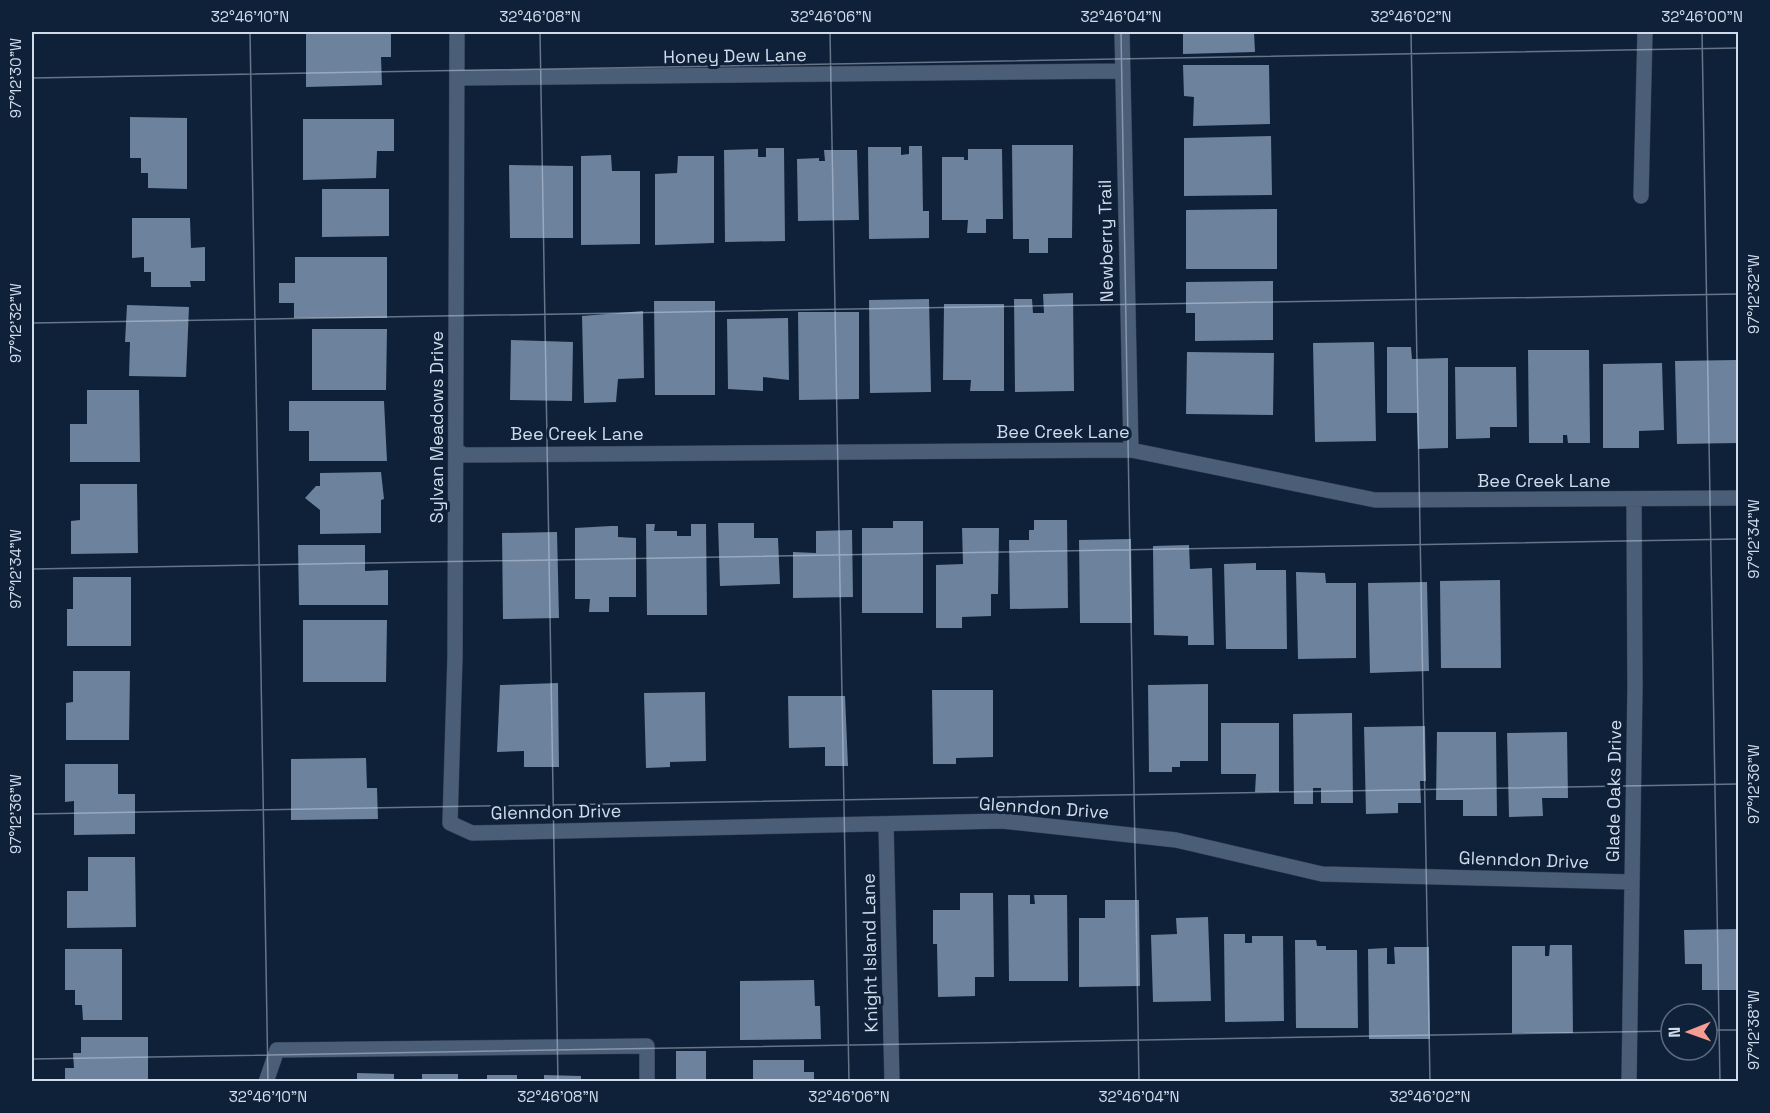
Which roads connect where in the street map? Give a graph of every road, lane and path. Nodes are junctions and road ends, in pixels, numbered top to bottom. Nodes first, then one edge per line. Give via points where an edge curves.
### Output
1 (457, 32) edge
2 (1122, 32) edge
3 (1645, 32) edge
4 (1122, 71) junction
5 (457, 78) junction
6 (1641, 196) dead end
7 (456, 450) junction
8 (1131, 450) junction
9 (1738, 498) edge
10 (1634, 500) junction
11 (450, 823) joint
12 (886, 824) junction
13 (1632, 882) junction
14 (266, 1082) edge
15 (647, 1082) edge
16 (892, 1082) edge
17 (1629, 1082) edge

1 - 5 street, Sylvan Meadows Drive
2 - 4 street, Newberry Trail
3 - 6 street
4 - 5 street, Honey Dew Lane
4 - 8 street, Newberry Trail
5 - 7 street, Sylvan Meadows Drive
7 - 8 street, Bee Creek Lane via 464,454
7 - 11 street, Sylvan Meadows Drive
8 - 10 street, Bee Creek Lane via 1375,500
9 - 10 street, Bee Creek Lane
10 - 13 street, Glade Oaks Drive
11 - 12 street, Glenndon Drive via 472,833
12 - 13 street, Glenndon Drive via 1002,821 1176,840 1322,874
12 - 16 street, Knight Island Lane
13 - 17 street, Glade Oaks Drive
14 - 15 street via 277,1050 647,1046

